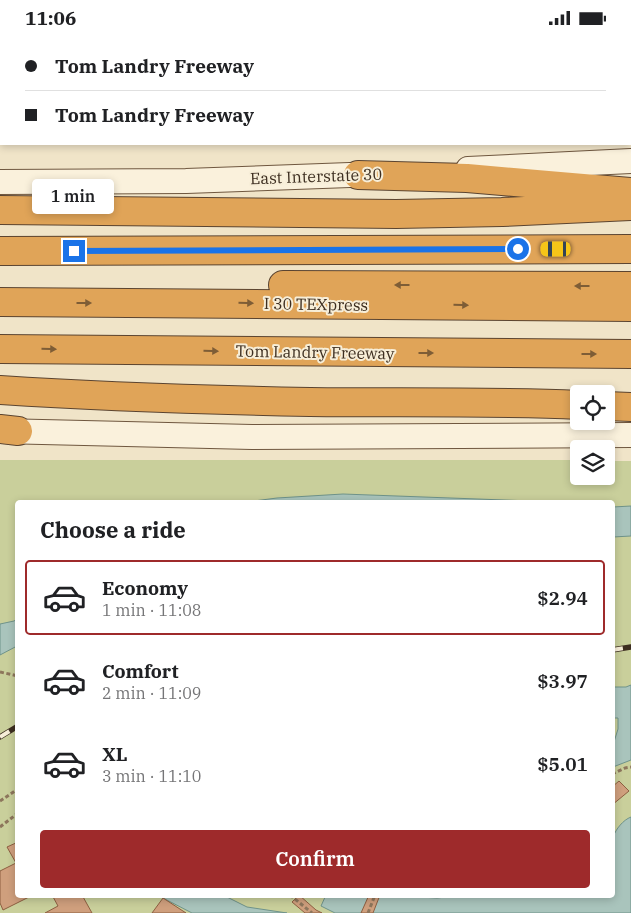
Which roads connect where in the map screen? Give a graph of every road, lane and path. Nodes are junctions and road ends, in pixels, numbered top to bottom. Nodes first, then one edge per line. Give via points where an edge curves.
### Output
1 (631, 161) edge
2 (358, 175) junction
3 (0, 183) edge
4 (631, 192) edge
5 (631, 206) edge
6 (0, 210) edge
7 (631, 249) edge
8 (0, 251) edge
9 (0, 283) edge
10 (631, 286) edge
11 (0, 302) edge
12 (631, 307) edge
13 (0, 349) edge
14 (631, 354) edge
15 (0, 390) edge
16 (570, 405) edge
17 (615, 406) edge
18 (631, 407) edge
19 (6, 431) edge
20 (631, 435) edge
21 (0, 673) edge
22 (15, 676) edge
23 (631, 767) edge
24 (615, 773) edge
25 (15, 791) edge
26 (0, 801) edge
27 (15, 815) edge
28 (0, 827) edge
29 (294, 898) edge
30 (374, 898) edge
31 (312, 913) edge
32 (368, 913) edge

1 - 2 main road, East Interstate 30
2 - 3 main road, East Interstate 30
2 - 4 highway via 467,178
5 - 6 highway via 396,214
7 - 8 highway
10 -> 9 highway, I 30 TEXpress
11 -> 12 highway, I 30 TEXpress
13 -> 14 highway, Tom Landry Freeway
15 - 16 highway via 310,402
17 - 18 highway
19 - 20 main road via 252,437
21 - 22 path
23 - 24 path
25 - 26 path
27 - 28 path
29 - 31 path
30 - 32 path

